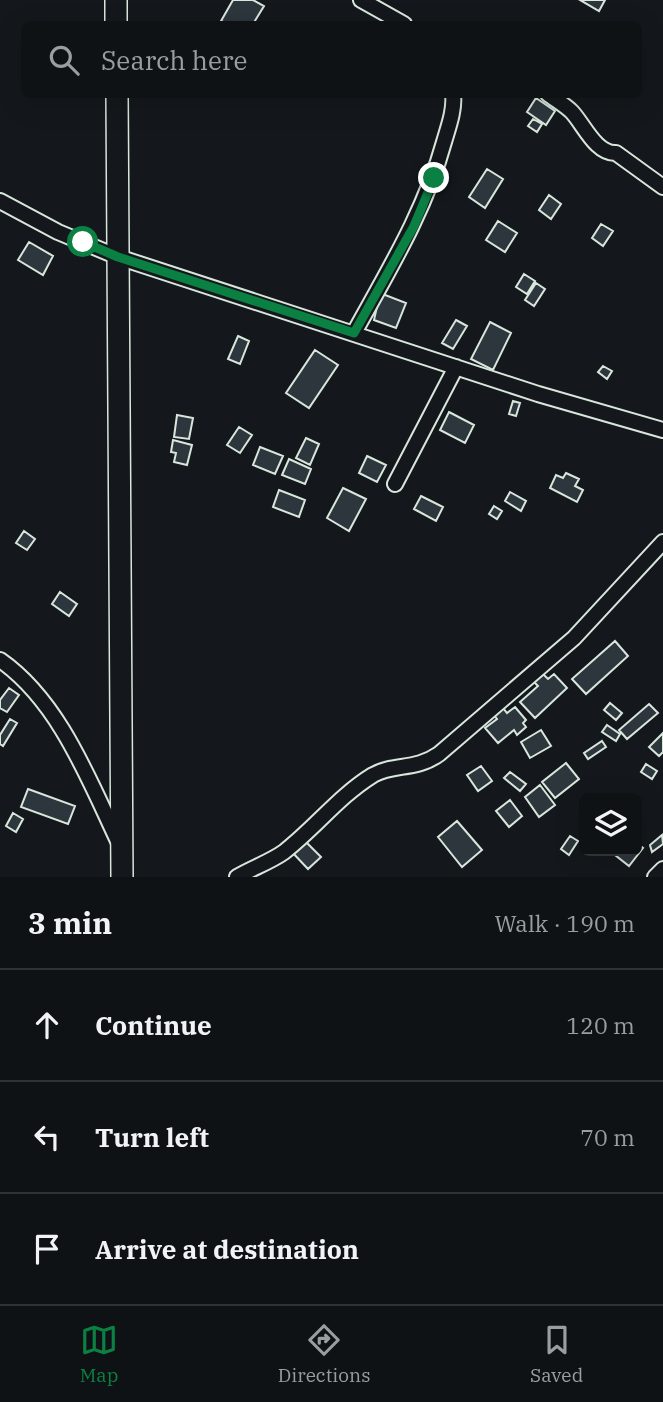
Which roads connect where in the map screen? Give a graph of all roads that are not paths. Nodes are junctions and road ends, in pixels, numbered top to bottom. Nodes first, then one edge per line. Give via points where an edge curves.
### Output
1 (116, 0) edge
2 (361, 0) edge
3 (116, 21) edge
4 (399, 21) edge
5 (117, 98) edge
6 (452, 98) edge
7 (554, 98) edge
8 (663, 187) edge
9 (0, 201) edge
10 (118, 257) junction
11 (354, 333) junction
12 (456, 367) junction
13 (663, 430) edge
14 (395, 484) dead end
15 (663, 542) edge
16 (0, 660) edge
17 (123, 850) junction
18 (663, 869) edge
19 (122, 877) edge
20 (237, 877) edge
21 (655, 877) edge

1 - 3 street
2 - 4 street
5 - 10 street
6 - 11 street via 434,178 414,226
7 - 8 street via 571,110 601,148 616,153
9 - 10 street
10 - 11 street
10 - 17 street
11 - 12 street
12 - 13 street
12 - 14 street
15 - 20 street via 575,638 439,754 426,763 373,775 335,802 283,853
16 - 17 street via 20,675 49,712 89,778
17 - 19 street
18 - 21 street

